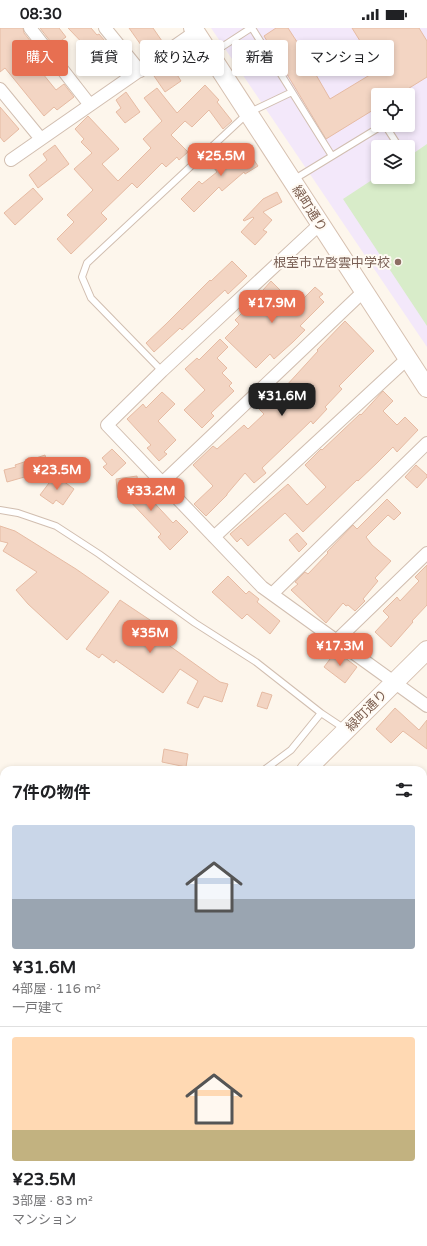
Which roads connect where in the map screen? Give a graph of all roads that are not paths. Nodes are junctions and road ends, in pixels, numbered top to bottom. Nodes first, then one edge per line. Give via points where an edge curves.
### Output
1 (30, 28) edge
2 (105, 28) edge
3 (251, 28) edge
4 (194, 30) edge
5 (181, 40) edge
6 (201, 40) edge
7 (224, 45) edge
8 (140, 71) joint
9 (224, 76) edge
10 (0, 89) edge
11 (292, 92) junction
12 (90, 105) junction
13 (248, 113) junction
14 (372, 132) edge
15 (41, 139) junction
16 (332, 156) junction
17 (11, 160) dead end
18 (292, 180) junction
19 (320, 224) junction
20 (364, 291) junction
21 (408, 358) junction
22 (162, 371) junction
23 (427, 388) edge
24 (427, 443) edge
25 (162, 483) junction
26 (0, 510) edge
27 (214, 537) junction
28 (427, 553) edge
29 (272, 594) junction
30 (336, 641) junction
31 (427, 650) edge
32 (394, 682) junction
33 (427, 706) edge
34 (321, 713) junction
35 (346, 730) junction
36 (269, 766) edge
37 (310, 766) edge

1 - 12 street
2 - 8 street
3 - 7 lane
3 - 11 lane
4 - 5 street
4 - 6 street, 緑町通り
8 - 12 street
9 - 13 street, 緑町通り
10 - 15 street
11 - 13 lane
11 - 16 lane
12 - 15 street
13 - 18 street, 緑町通り
13 - 22 lane via 87,263 82,277 91,298
14 - 16 lane
15 - 17 street
16 - 18 lane
18 - 19 street, 緑町通り
19 - 20 street, 緑町通り
19 - 22 street
20 - 21 street, 緑町通り
20 - 25 street
21 - 23 street, 緑町通り
21 - 27 street
22 - 25 street via 107,425
24 - 29 street
25 - 27 street
26 - 34 lane via 18,513 56,526 195,623 256,662
27 - 29 street via 262,587
28 - 30 street
29 - 30 street
30 - 32 street
31 - 32 street, 緑町通り
32 - 33 street
32 - 35 street, 緑町通り
34 - 35 lane
34 - 36 lane via 291,750
35 - 37 street, 緑町通り

